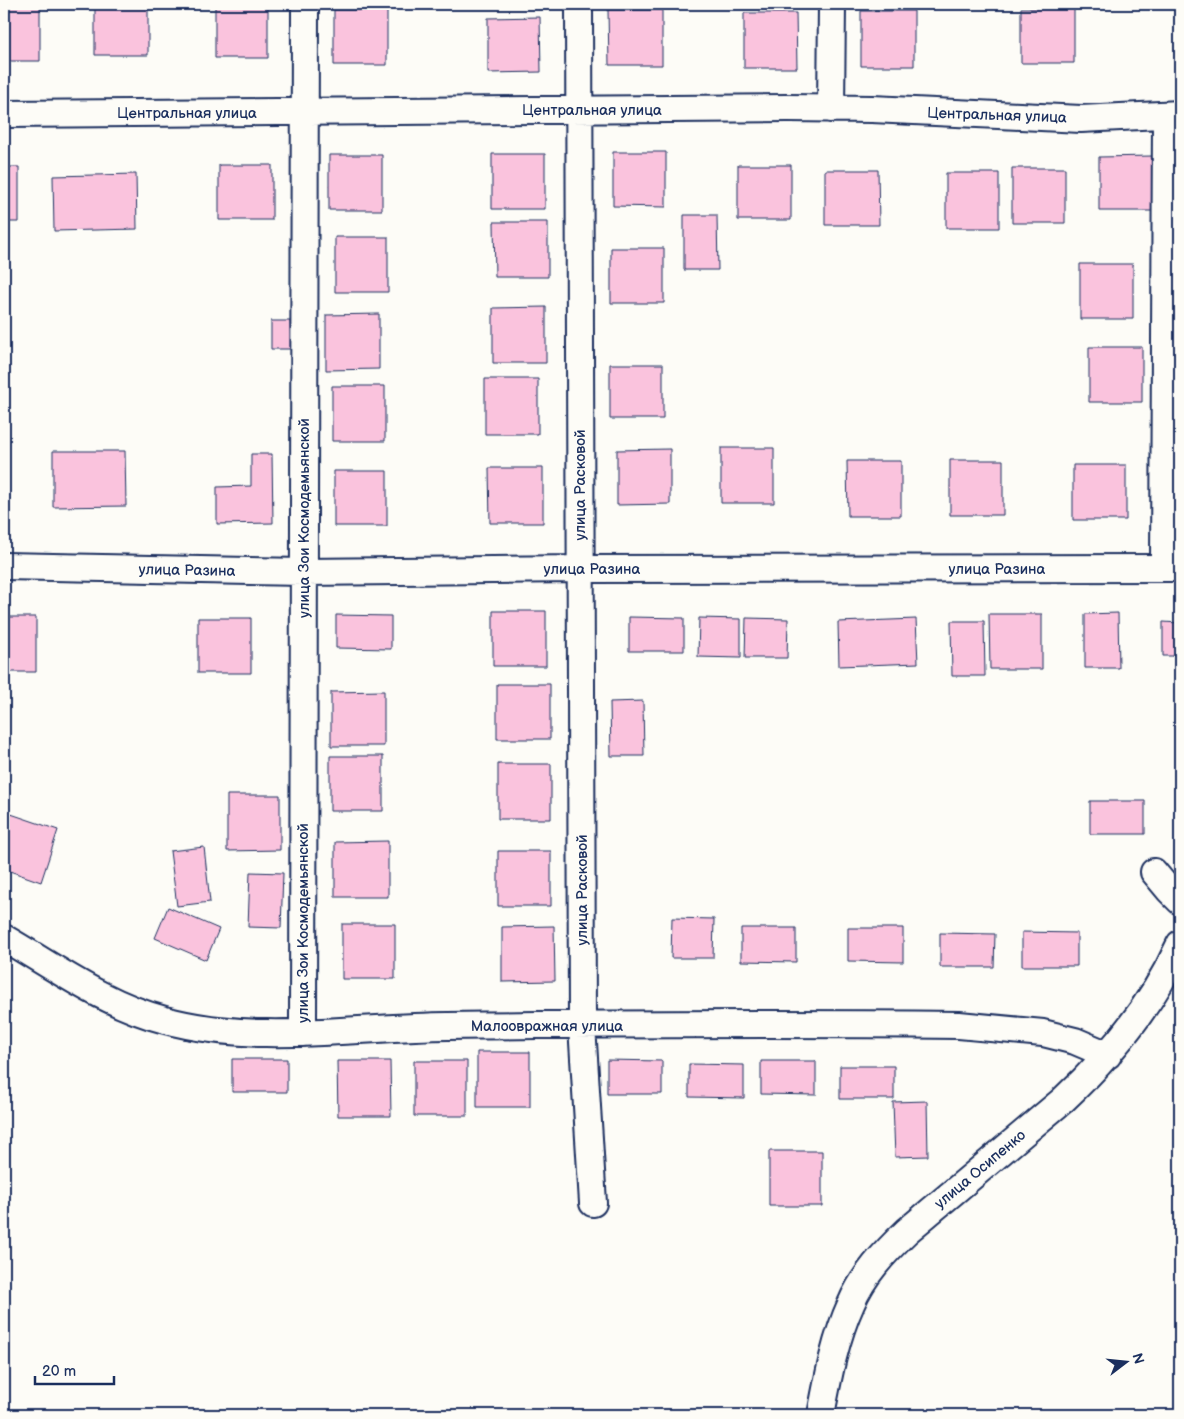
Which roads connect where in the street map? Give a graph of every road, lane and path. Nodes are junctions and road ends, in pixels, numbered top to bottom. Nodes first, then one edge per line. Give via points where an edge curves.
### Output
1 (305, 4) edge
2 (579, 4) edge
3 (832, 4) edge
4 (831, 109) junction
5 (578, 110) junction
6 (305, 112) junction
7 (4, 114) edge
8 (1173, 114) edge
9 (4, 566) edge
10 (1172, 568) edge
11 (580, 569) junction
12 (304, 572) junction
13 (1154, 872) dead end
14 (1180, 901) edge
15 (4, 938) edge
16 (1180, 944) edge
17 (582, 1026) junction
18 (303, 1033) junction
19 (1108, 1055) junction
20 (593, 1203) dead end
21 (4, 1409) edge
22 (18, 1415) edge
23 (820, 1415) edge

1 - 6 street, улица Зои Космодемьянской
2 - 5 street, улица Расковой
3 - 4 street
4 - 5 street, Центральная улица
4 - 8 street, Центральная улица via 1081,119
5 - 6 street, Центральная улица
5 - 11 street, улица Расковой
6 - 7 street, Центральная улица
6 - 12 street, улица Зои Космодемьянской
8 - 10 street
9 - 12 street, улица Разина
10 - 11 street, улица Разина
11 - 12 street, улица Разина
11 - 17 street, улица Расковой
12 - 18 street, улица Зои Космодемьянской
13 - 14 street
15 - 18 street, Малоовражная улица via 109,1000 156,1018 198,1027
16 - 19 street, улица Осипенко via 1148,1000
17 - 18 street, Малоовражная улица via 446,1026
17 - 19 street, Малоовражная улица via 959,1025 1043,1033 1075,1041
17 - 20 street, улица Расковой
19 - 23 street, улица Осипенко via 1063,1100 884,1253 864,1279 840,1330
21 - 22 path

